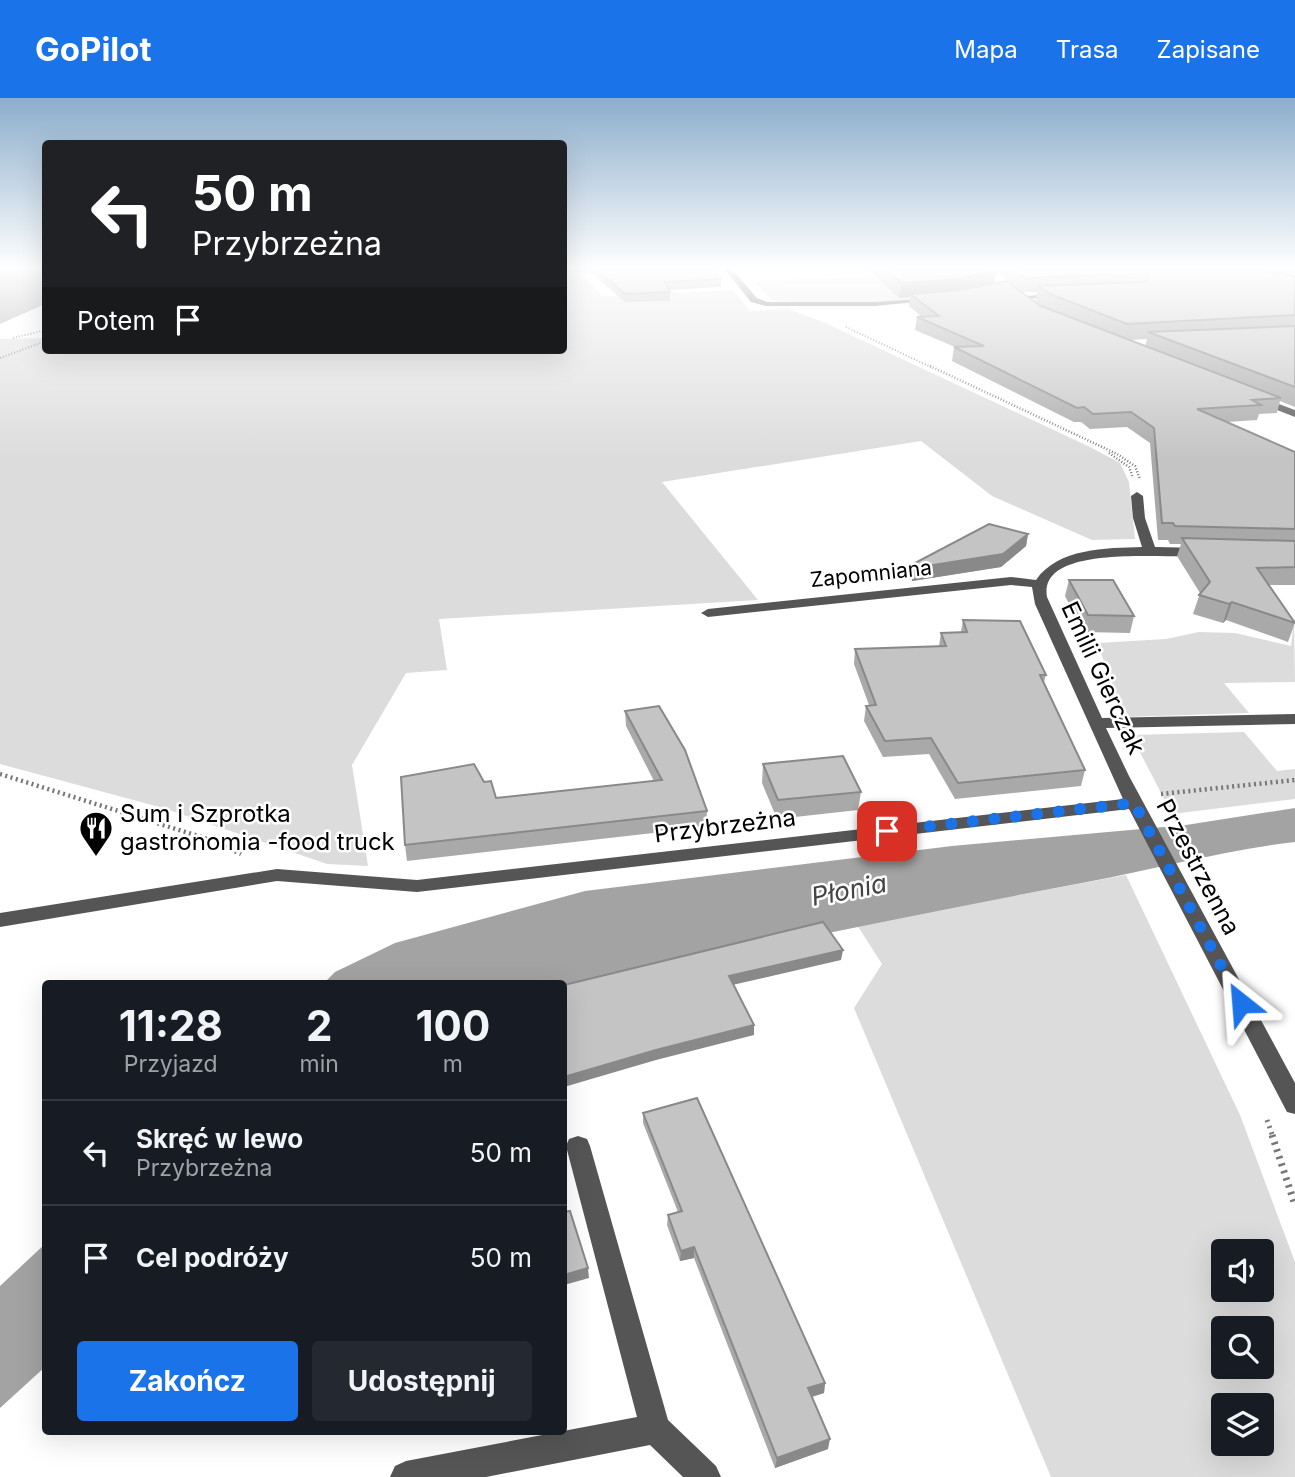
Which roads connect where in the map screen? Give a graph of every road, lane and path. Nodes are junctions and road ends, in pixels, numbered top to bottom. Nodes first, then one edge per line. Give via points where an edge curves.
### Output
1 (850, 330) edge
2 (855, 330) edge
3 (42, 331) edge
4 (13, 338) dead end
5 (42, 342) edge
6 (0, 358) edge
7 (1243, 393) edge
8 (1295, 414) edge
9 (1137, 496) junction
10 (1150, 552) junction
11 (1223, 552) edge
12 (1039, 583) junction
13 (708, 613) dead end
14 (1295, 719) edge
15 (1095, 723) junction
16 (0, 774) edge
17 (1295, 780) edge
18 (1156, 794) dead end
19 (1134, 803) junction
20 (277, 875) junction
21 (0, 920) edge
22 (1295, 1105) edge
23 (578, 1146) dead end
24 (655, 1429) junction
25 (406, 1477) edge
26 (705, 1477) edge

1 - 9 path via 1116,457 1131,469
2 - 9 path via 1122,456 1138,471 1141,488
3 - 4 path
5 - 6 path
7 - 8 street
9 - 10 street
10 - 11 street, Emilii Gierczak
10 - 12 street, Emilii Gierczak via 1066,561 1048,571
12 - 13 street, Zapomniana via 1011,581
12 - 15 street, Emilii Gierczak via 1041,604
14 - 15 street
15 - 19 street, Emilii Gierczak
16 - 20 path via 211,840
17 - 18 path
19 - 20 street, Przybrzeżna via 417,886
19 - 22 street, Przestrzenna
20 - 21 street, Przybrzeżna
23 - 24 street
24 - 25 street
24 - 26 street

